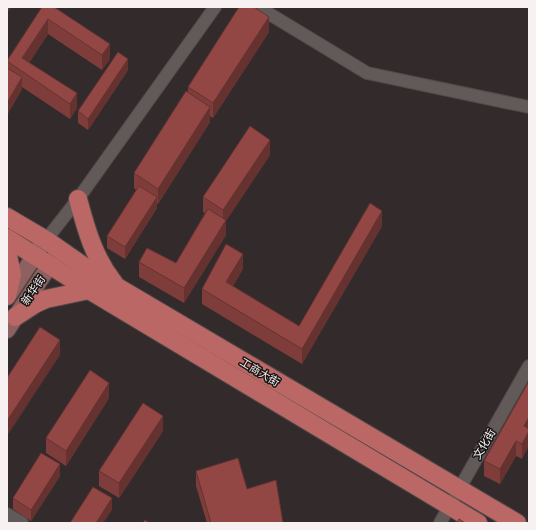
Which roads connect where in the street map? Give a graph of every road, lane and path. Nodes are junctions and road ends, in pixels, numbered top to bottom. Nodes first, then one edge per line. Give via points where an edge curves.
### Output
1 (215, 7) edge
2 (258, 7) edge
3 (529, 107) edge
4 (78, 199) junction
5 (7, 217) edge
6 (7, 238) edge
7 (7, 250) edge
8 (52, 251) junction
9 (34, 254) junction
10 (118, 288) junction
11 (89, 290) junction
12 (7, 297) edge
13 (11, 324) edge
14 (529, 366) edge
15 (458, 490) junction
16 (450, 506) junction
17 (7, 514) edge
18 (22, 523) edge
19 (440, 523) edge
20 (478, 523) edge
21 (517, 523) edge

1 - 4 street
2 - 3 street via 367,73
4 - 8 street
4 - 10 main road via 93,249
5 - 8 main road, 工商大街
6 - 9 main road, 工商大街
7 - 12 main road via 12,275
8 - 9 main road, 工商大街
8 - 10 main road, 工商大街
8 - 11 main road, 工商大街
8 - 13 street, 新华街
9 - 12 street, 新华街
10 - 15 main road, 工商大街
11 - 13 main road via 46,299 35,304
11 - 16 main road, 工商大街
14 - 15 street, 文化街
15 - 16 street, 文化街
15 - 21 main road, 工商大街
16 - 19 street, 文化街
16 - 20 main road, 工商大街
17 - 18 street

